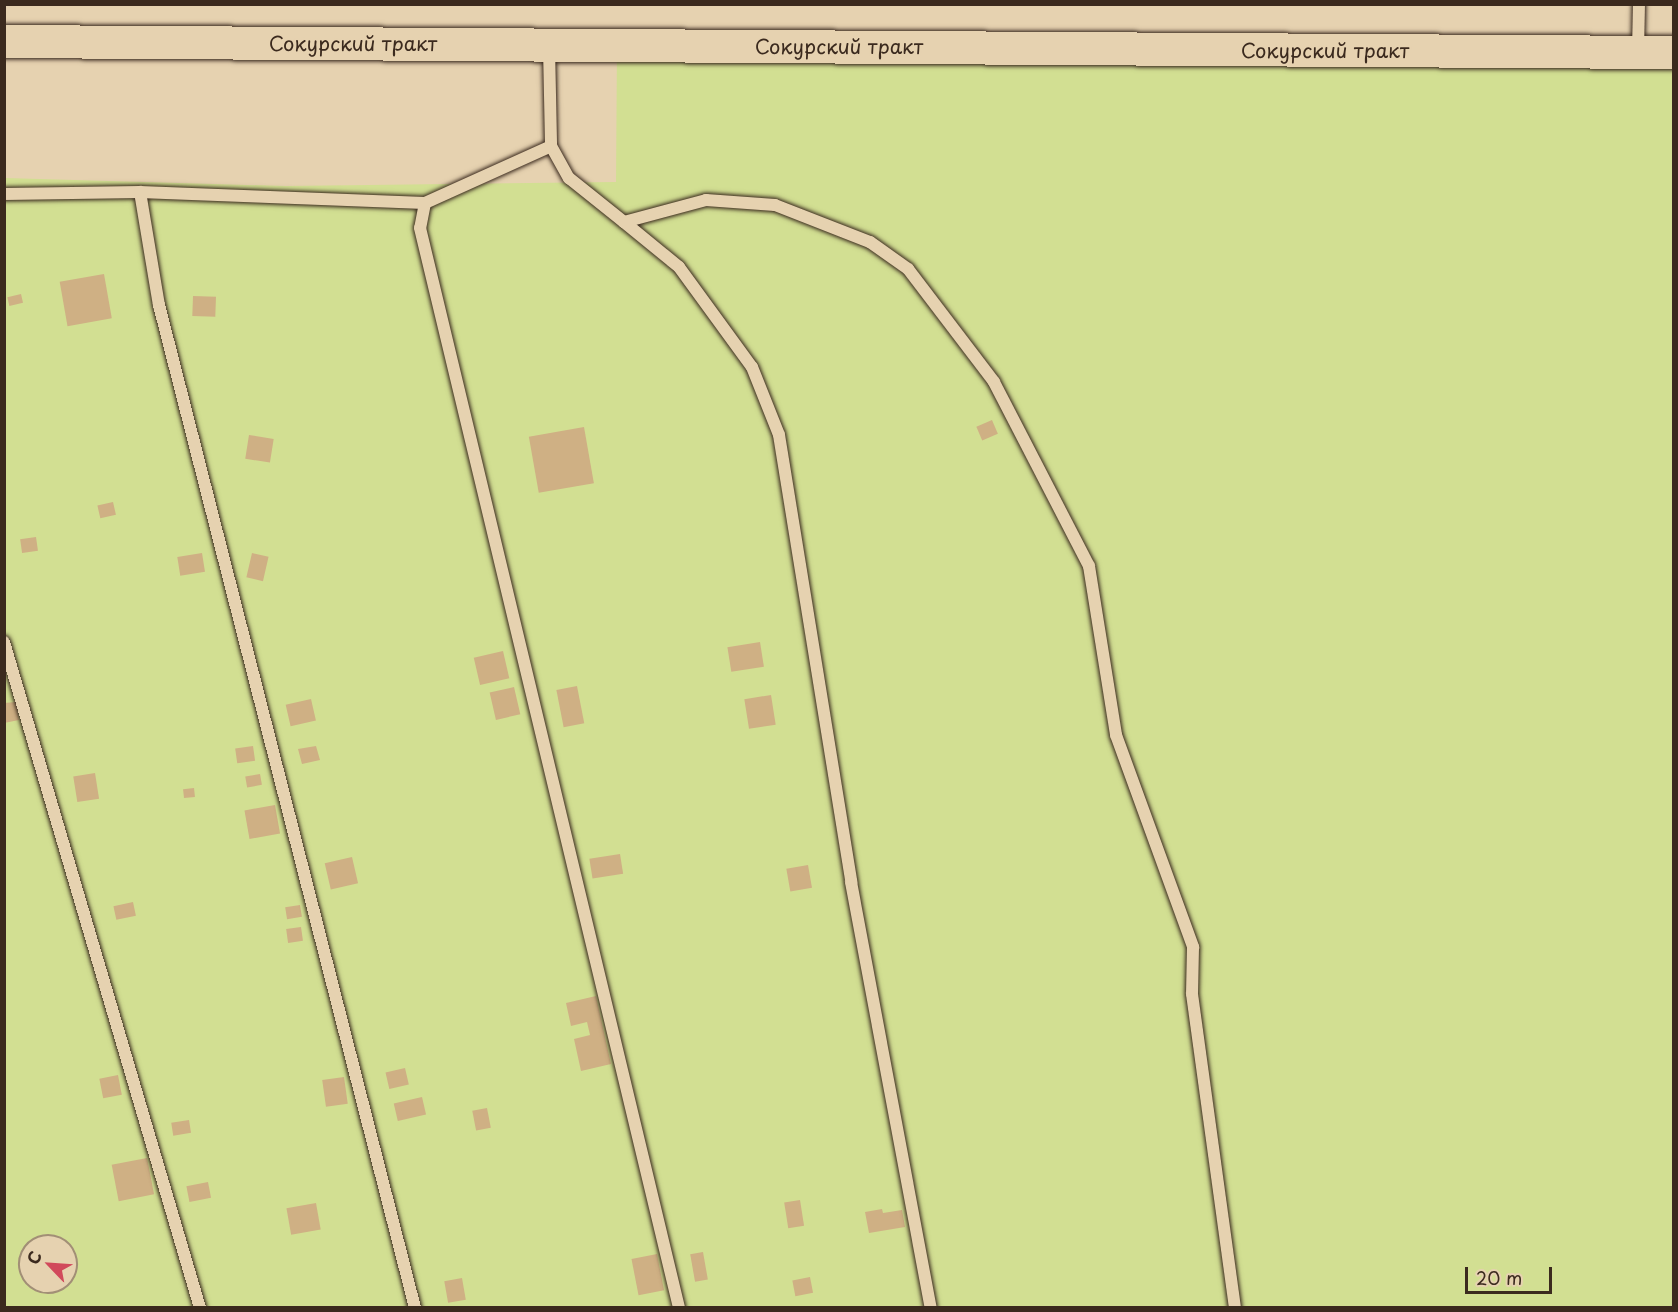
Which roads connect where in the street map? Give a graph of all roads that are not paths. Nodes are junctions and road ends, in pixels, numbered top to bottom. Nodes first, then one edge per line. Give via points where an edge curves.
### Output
1 (1639, 4) edge
2 (4, 41) edge
3 (549, 44) junction
4 (1638, 52) junction
5 (1674, 52) edge
6 (551, 146) junction
7 (140, 192) junction
8 (4, 194) edge
9 (425, 203) junction
10 (624, 222) junction
11 (4, 642) edge
12 (200, 1308) edge
13 (415, 1308) edge
14 (679, 1308) edge
15 (932, 1308) edge
16 (1235, 1308) edge

1 - 4 lane
2 - 3 street, Сокурский тракт
3 - 4 street, Сокурский тракт
3 - 6 lane
4 - 5 street, Сокурский тракт
6 - 9 lane
6 - 10 lane via 569,178
7 - 8 lane
7 - 9 lane
7 - 13 lane via 159,305
9 - 14 lane via 420,228
10 - 15 lane via 679,267 693,285 752,367 779,435 851,882
10 - 16 lane via 706,200 775,205 870,242 908,269 994,382 1089,566 1116,735 1193,947 1192,994
11 - 12 lane

